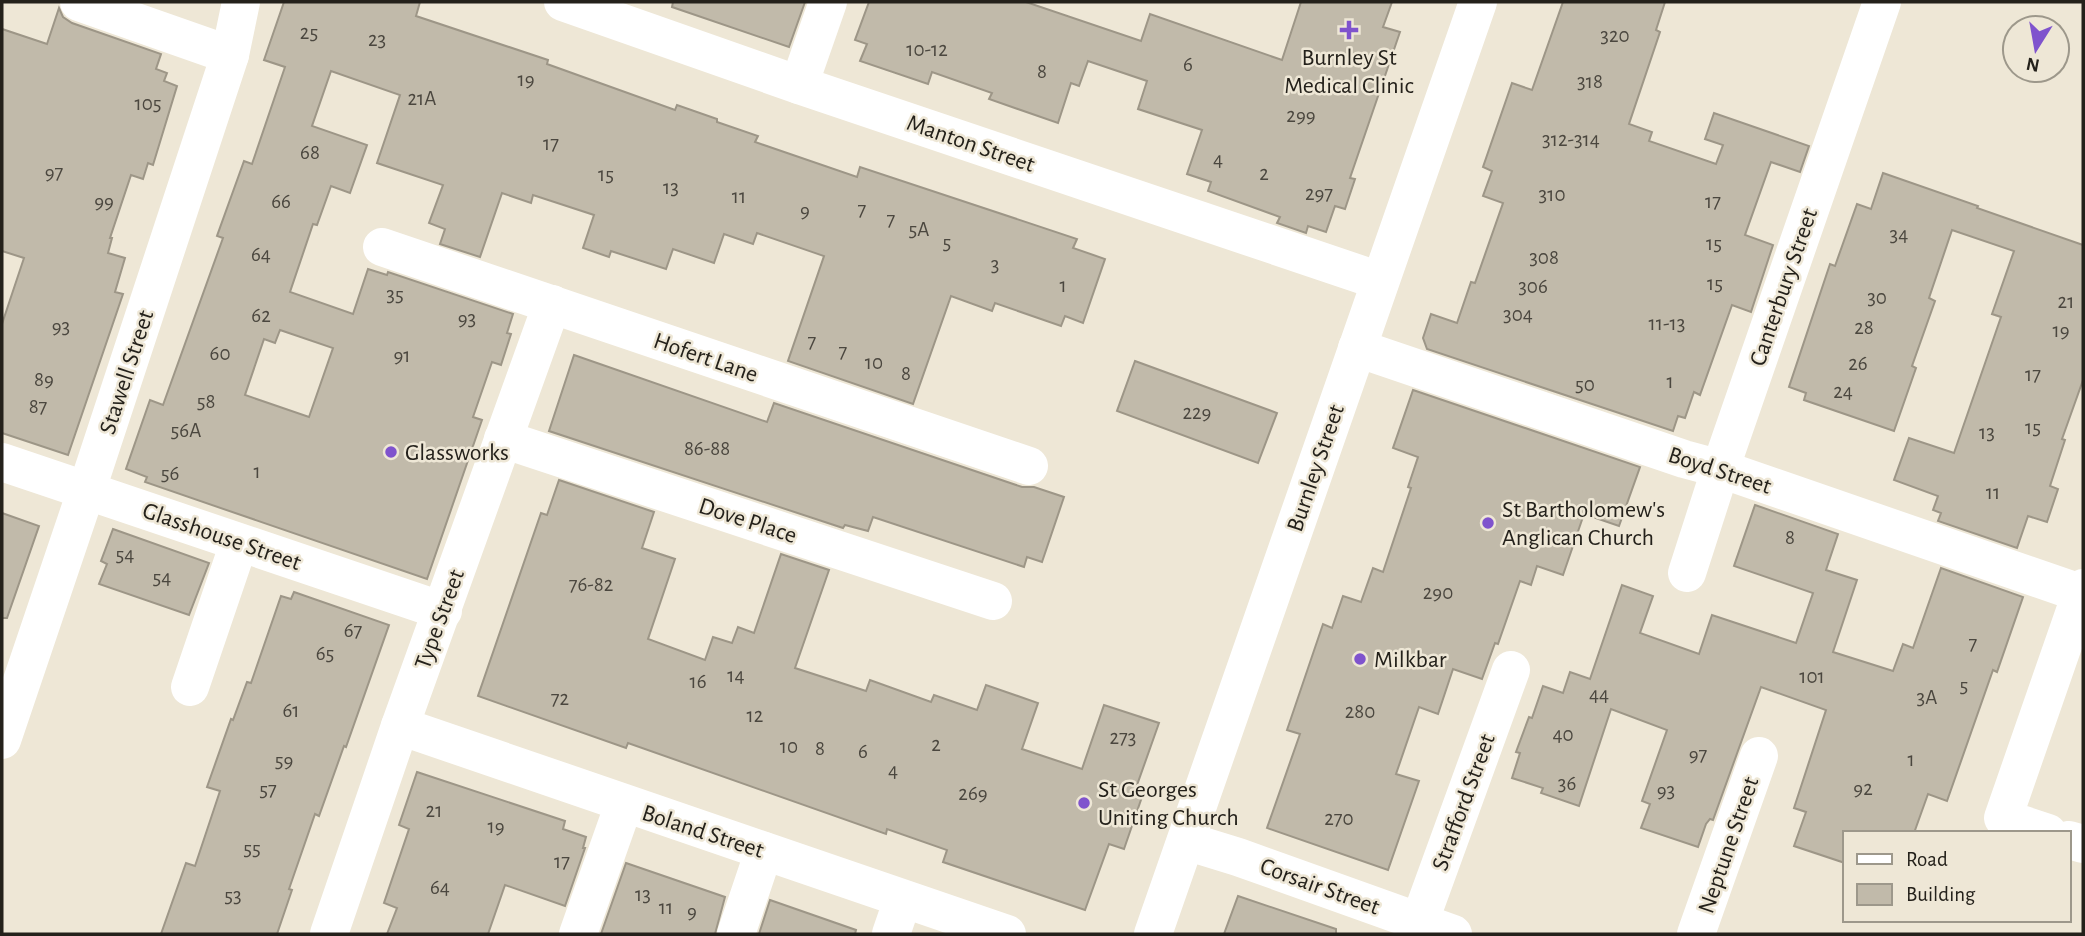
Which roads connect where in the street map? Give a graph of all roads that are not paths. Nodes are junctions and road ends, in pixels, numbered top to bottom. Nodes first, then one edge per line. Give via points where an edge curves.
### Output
1 (79, 2) edge
2 (241, 2) edge
3 (563, 2) edge
4 (828, 2) edge
5 (1478, 2) edge
6 (1882, 2) edge
7 (230, 55) junction
8 (799, 85) junction
9 (382, 247) dead end
10 (1380, 281) junction
11 (552, 304) junction
12 (1357, 348) junction
13 (503, 439) junction
14 (2, 462) edge
15 (1029, 466) dead end
16 (1721, 469) junction
17 (86, 492) junction
18 (239, 543) junction
19 (1687, 573) dead end
20 (2083, 592) edge
21 (993, 601) dead end
22 (443, 611) junction
23 (1511, 670) dead end
24 (190, 687) dead end
25 (400, 726) junction
26 (2, 740) edge
27 (1759, 756) dead end
28 (624, 804) junction
29 (2042, 831) edge
30 (1186, 841) junction
31 (764, 851) junction
32 (897, 917) edge
33 (1429, 930) edge
34 (329, 934) edge
35 (578, 934) edge
36 (736, 934) edge
37 (1007, 934) edge
38 (1153, 934) edge
39 (1696, 934) edge

1 - 7 street
2 - 7 street, Stawell Street
3 - 8 street, Manton Street
4 - 8 street
5 - 10 street, Burnley Street
6 - 16 street, Canterbury Street
7 - 17 street, Stawell Street
8 - 10 street, Manton Street
9 - 11 street, Hofert Lane
10 - 12 street, Burnley Street
11 - 13 street, Type Street
11 - 15 street, Hofert Lane
12 - 16 street, Boyd Street
12 - 30 street, Burnley Street
13 - 21 street, Dove Place
13 - 22 street, Type Street
14 - 17 street, Glasshouse Street
16 - 19 street, Canterbury Street
16 - 20 street, Boyd Street
17 - 18 street, Glasshouse Street
17 - 26 street, Stawell Street
18 - 22 street, Glasshouse Street
18 - 24 street
20 - 29 street via 2003,818
22 - 25 street, Type Street
23 - 33 street, Strafford Street
25 - 28 street, Boland Street
25 - 34 street, Type Street
27 - 39 street, Neptune Street
28 - 31 street, Boland Street
28 - 35 street
30 - 33 street, Corsair Street
30 - 38 street, Burnley Street
31 - 32 street, Boland Street
31 - 36 street
32 - 37 street, Boland Street

